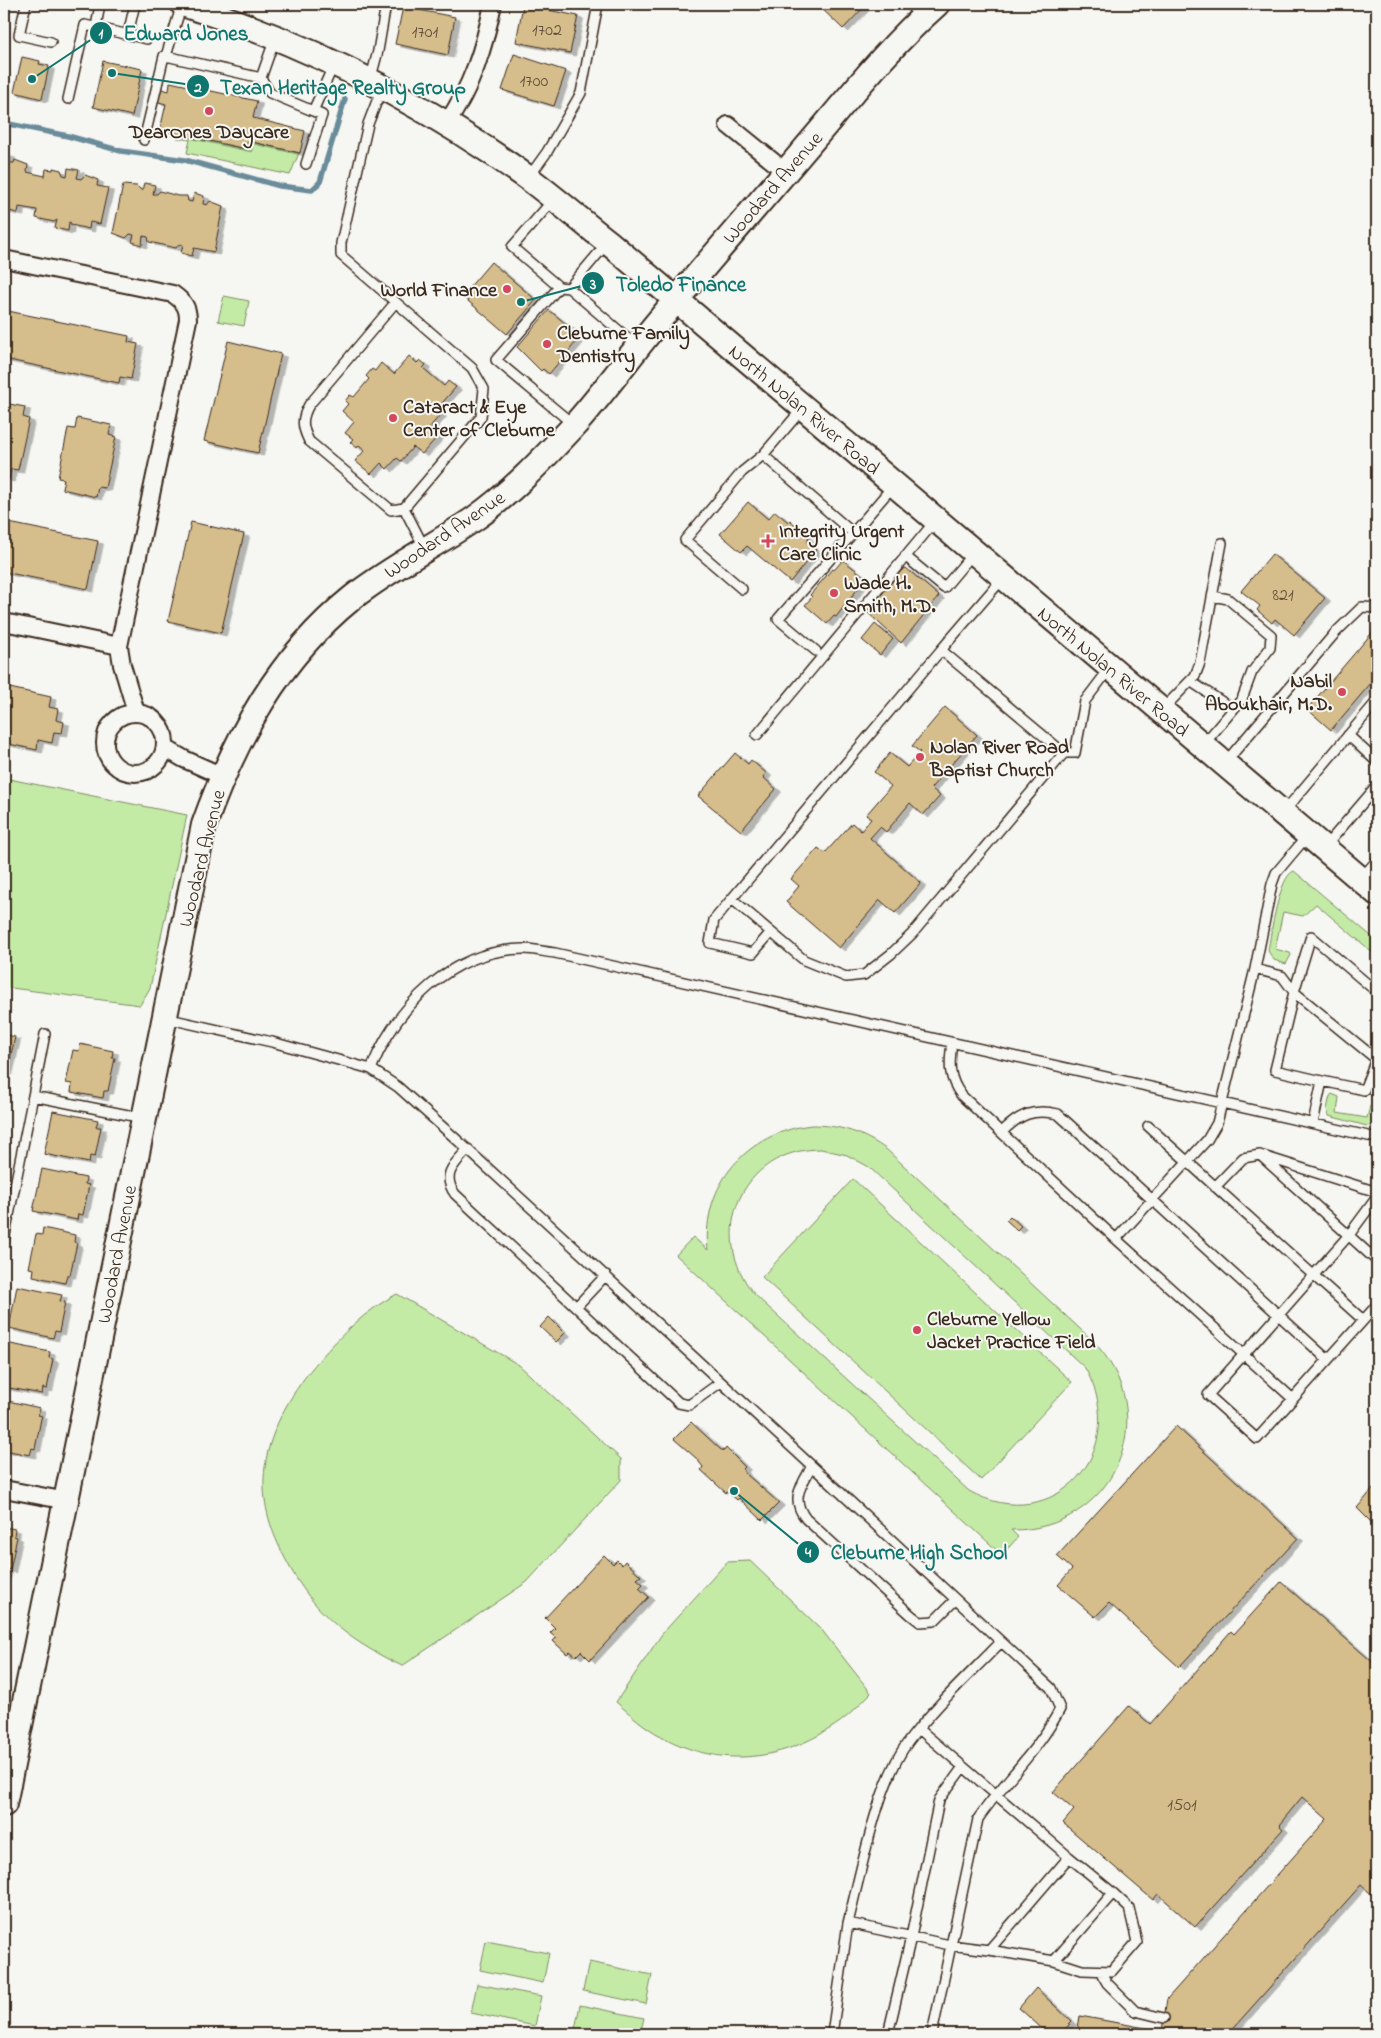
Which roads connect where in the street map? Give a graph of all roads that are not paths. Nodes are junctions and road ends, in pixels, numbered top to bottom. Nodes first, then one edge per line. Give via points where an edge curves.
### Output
1 (26, 4) edge
2 (100, 4) edge
3 (136, 4) edge
4 (182, 4) edge
5 (386, 4) edge
6 (493, 4) edge
7 (598, 4) edge
8 (922, 8) edge
9 (96, 27) junction
10 (128, 34) junction
11 (275, 38) junction
12 (147, 39) dead end
13 (51, 42) dead end
14 (166, 56) junction
15 (334, 63) junction
16 (261, 78) junction
17 (376, 84) junction
18 (68, 99) dead end
19 (313, 111) junction
20 (446, 124) junction
21 (728, 125) dead end
22 (144, 140) dead end
23 (306, 164) dead end
24 (786, 172) junction
25 (528, 178) junction
26 (554, 199) junction
27 (608, 242) junction
28 (4, 259) edge
29 (559, 287) junction
30 (569, 288) junction
31 (676, 301) junction
32 (395, 302) junction
33 (638, 346) junction
34 (803, 408) junction
35 (574, 425) junction
36 (763, 455) junction
37 (894, 485) junction
38 (404, 508) junction
39 (936, 520) junction
40 (853, 533) junction
41 (1222, 543) dead end
42 (425, 549) junction
43 (974, 552) junction
44 (905, 556) junction
45 (1004, 577) junction
46 (742, 589) dead end
47 (1213, 596) junction
48 (1377, 608) edge
49 (4, 622) edge
50 (119, 646) junction
51 (941, 650) junction
52 (816, 651) dead end
53 (1110, 668) junction
54 (1190, 681) junction
55 (1377, 700) edge
56 (1233, 710) junction
57 (1161, 711) junction
58 (136, 712) junction
59 (757, 734) dead end
60 (1348, 735) junction
61 (1203, 745) junction
62 (165, 748) junction
63 (1064, 753) junction
64 (1377, 762) edge
65 (1224, 764) junction
66 (222, 776) junction
67 (1377, 786) edge
68 (1283, 814) junction
69 (1316, 841) junction
70 (1377, 860) edge
71 (1369, 886) edge
72 (732, 899) junction
73 (771, 932) junction
74 (1255, 968) junction
75 (1294, 992) junction
76 (1377, 992) edge
77 (165, 1018) junction
78 (45, 1034) dead end
79 (952, 1043) junction
80 (1377, 1058) edge
81 (371, 1069) junction
82 (1322, 1081) junction
83 (33, 1096) junction
84 (1223, 1103) junction
85 (144, 1118) junction
86 (1313, 1123) junction
87 (1148, 1126) dead end
88 (1002, 1132) junction
89 (1377, 1138) edge
90 (468, 1149) junction
91 (1260, 1155) junction
92 (1187, 1161) junction
93 (1216, 1187) junction
94 (1377, 1192) edge
95 (1377, 1197) edge
96 (1152, 1199) junction
97 (1349, 1236) junction
98 (1116, 1239) junction
99 (4, 1240) edge
100 (1377, 1261) edge
101 (606, 1275) junction
102 (1313, 1276) junction
103 (1377, 1305) edge
104 (576, 1307) junction
105 (1278, 1315) junction
106 (1363, 1320) junction
107 (1243, 1355) junction
108 (1328, 1360) junction
109 (721, 1382) junction
110 (1293, 1399) junction
111 (812, 1466) junction
112 (4, 1489) edge
113 (67, 1502) junction
114 (956, 1600) junction
115 (1001, 1642) junction
116 (919, 1729) junction
117 (963, 1767) junction
118 (7, 1769) edge
119 (996, 1793) junction
120 (4, 1804) edge
121 (1069, 1857) junction
122 (1113, 1893) junction
123 (848, 1923) junction
124 (911, 1937) junction
125 (950, 1945) junction
126 (989, 1950) junction
127 (1054, 1961) junction
128 (1100, 1971) junction
129 (1164, 2018) dead end
130 (832, 2034) edge
131 (888, 2034) edge
132 (932, 2034) edge

1 - 13 lane via 19,34
2 - 9 lane
3 - 10 lane
4 - 11 street, North Nolan River Road
4 - 14 lane
5 - 17 lane
6 - 20 street via 472,80
7 - 25 lane via 581,93
8 - 24 street, Woodard Avenue
9 - 10 lane
9 - 18 lane via 85,25
10 - 12 lane
11 - 15 street, North Nolan River Road
11 - 16 lane
14 - 16 lane
14 - 22 lane
15 - 17 street, North Nolan River Road
15 - 19 lane
16 - 19 lane via 270,93
17 - 20 street, North Nolan River Road
17 - 32 lane via 340,251 343,259
19 - 23 lane via 322,115
20 - 25 street, North Nolan River Road
21 - 24 street
24 - 31 street, Woodard Avenue
25 - 26 street, North Nolan River Road
26 - 27 street, North Nolan River Road
26 - 29 lane via 512,247
27 - 30 lane
27 - 31 street, North Nolan River Road
28 - 50 street via 173,294 183,301 188,310 151,505
29 - 30 lane
29 - 35 lane via 496,360
30 - 33 lane
31 - 33 street, Woodard Avenue
31 - 34 street, North Nolan River Road
32 - 38 lane via 472,368 484,389 481,417
32 - 38 lane via 309,405 303,428 310,441 390,510
33 - 35 street, Woodard Avenue
34 - 36 lane
34 - 37 street, North Nolan River Road
35 - 42 street, Woodard Avenue via 504,494 476,517
36 - 40 lane
36 - 46 lane via 742,472 685,540
37 - 39 street, North Nolan River Road
37 - 40 lane
38 - 42 lane
39 - 43 street, North Nolan River Road
39 - 44 lane
40 - 52 lane via 778,619
41 - 47 lane
42 - 66 street, Woodard Avenue via 352,598 307,641 266,694
43 - 44 lane via 944,588
43 - 45 street, North Nolan River Road
44 - 59 lane
45 - 51 lane
45 - 53 street, North Nolan River Road
47 - 54 lane via 1200,663
47 - 56 lane via 1228,599 1271,635 1270,648 1252,672 1242,699
48 - 65 lane via 1362,607 1336,632
49 - 50 street
50 - 58 street
51 - 63 lane
51 - 72 lane
53 - 57 street, North Nolan River Road
53 - 63 lane via 1085,701 1075,753
54 - 56 lane
54 - 57 lane
55 - 60 lane
56 - 61 lane
57 - 61 street, North Nolan River Road
58 - 62 street via 159,724
58 - 62 street via 115,720 108,730 106,752 112,762 132,773 143,772 161,759
60 - 64 lane
60 - 68 lane
61 - 65 street, North Nolan River Road
62 - 66 street
63 - 73 lane via 912,934 864,975 846,977 804,960
65 - 68 street, North Nolan River Road
66 - 77 street, Woodard Avenue via 204,825
67 - 69 lane
68 - 69 street, North Nolan River Road
69 - 71 street, North Nolan River Road
69 - 74 lane via 1274,878
70 - 71 lane
72 - 73 lane
72 - 73 lane via 714,920 710,944 753,953
74 - 75 lane via 1282,976
74 - 84 lane
75 - 76 lane via 1311,936
75 - 80 lane
75 - 82 lane via 1275,1070
77 - 81 lane
77 - 85 street, Woodard Avenue
78 - 83 lane
79 - 81 lane via 564,955 524,949 490,954 458,967 426,987 399,1017
79 - 84 lane
79 - 88 lane via 949,1063 953,1085
80 - 82 lane via 1364,1090
81 - 90 lane via 411,1098
82 - 86 lane
83 - 85 lane
83 - 99 lane
84 - 86 lane
84 - 92 lane via 1218,1123
85 - 113 street, Woodard Avenue
86 - 89 lane
87 - 92 lane
88 - 96 lane via 1026,1113 1037,1110 1058,1114
88 - 98 lane
90 - 101 lane
90 - 104 lane via 449,1172 449,1187
91 - 93 lane via 1243,1158
91 - 94 lane
91 - 97 lane
92 - 93 lane
92 - 96 lane
93 - 102 lane
95 - 97 lane
96 - 98 lane
96 - 105 lane
97 - 100 lane
97 - 102 lane
98 - 107 lane
101 - 104 lane
101 - 109 lane
102 - 105 lane
102 - 106 lane
103 - 106 lane
104 - 109 lane via 679,1403 689,1405
105 - 107 lane
105 - 108 lane
106 - 108 lane
107 - 110 lane
107 - 110 lane via 1208,1395 1257,1439
108 - 110 lane
109 - 111 lane
111 - 114 lane
111 - 114 lane via 798,1493 797,1504 813,1526 920,1622 934,1621
112 - 113 street
113 - 118 street, Woodard Avenue
114 - 115 lane
115 - 116 lane
115 - 119 lane via 1051,1688 1060,1709 1048,1732
116 - 117 lane
116 - 123 lane via 890,1776
117 - 119 lane
117 - 124 lane via 939,1800
118 - 120 street, Woodard Avenue
119 - 121 lane
119 - 125 lane via 978,1819
121 - 122 lane
121 - 126 lane
122 - 127 lane
122 - 128 lane via 1129,1908 1137,1942 1112,1971
123 - 124 lane
123 - 130 lane
124 - 125 lane
124 - 131 lane
125 - 126 lane
125 - 132 lane
126 - 127 lane
127 - 128 lane via 1082,1970
128 - 129 lane via 1107,1983 1135,2011

